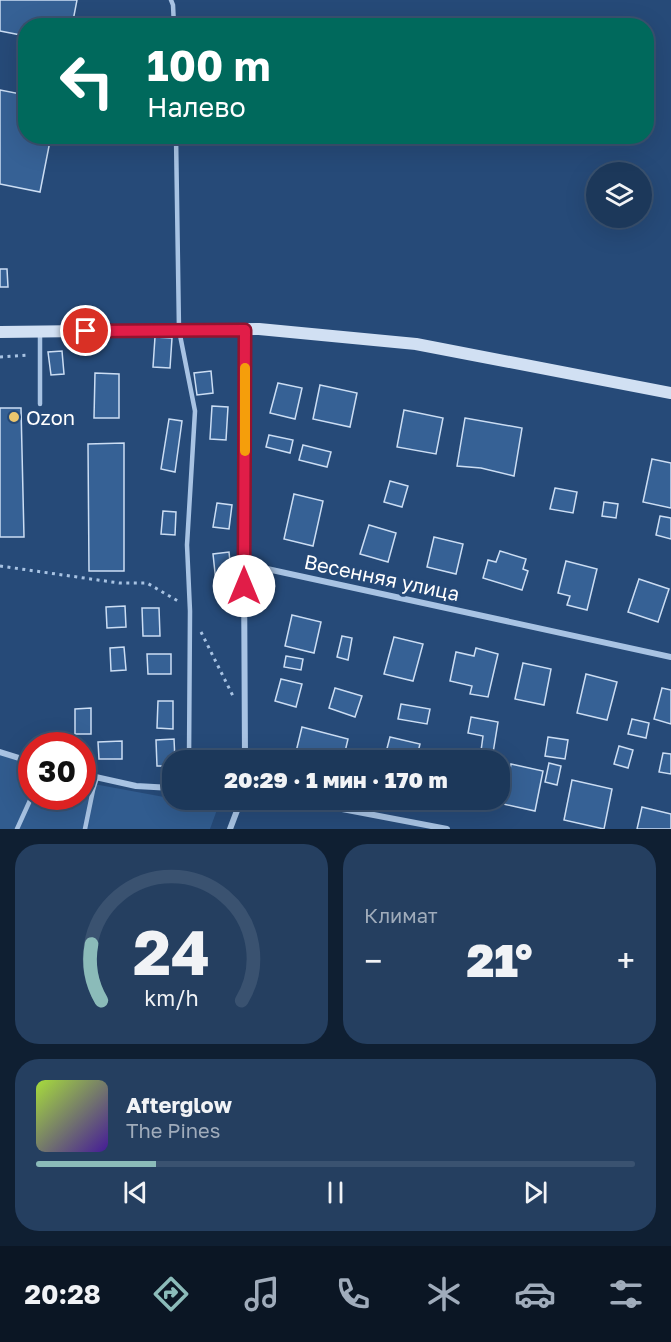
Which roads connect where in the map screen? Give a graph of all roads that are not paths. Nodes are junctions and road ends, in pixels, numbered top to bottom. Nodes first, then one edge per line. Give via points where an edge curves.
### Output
1 (171, 0) edge
2 (174, 18) edge
3 (176, 144) edge
4 (179, 330) junction
5 (245, 330) junction
6 (0, 332) edge
7 (40, 332) junction
8 (671, 393) edge
9 (40, 404) dead end
10 (244, 564) junction
11 (671, 657) edge
12 (189, 750) edge
13 (245, 750) edge
14 (0, 752) edge
15 (18, 758) edge
16 (97, 777) joint
17 (162, 787) edge
18 (26, 810) edge
19 (237, 810) edge
20 (347, 810) edge
21 (17, 829) edge
22 (85, 829) edge
23 (230, 829) edge
24 (447, 829) edge

1 - 2 lane
3 - 4 lane
4 - 5 street
4 - 7 street
4 - 12 lane via 195,411 187,545
5 - 8 street via 416,344
5 - 10 street
6 - 7 street
7 - 9 lane
10 - 11 street, Весенняя улица
10 - 13 street
14 - 15 street
16 - 17 street
16 - 22 lane
18 - 21 lane
19 - 23 street
20 - 24 street

